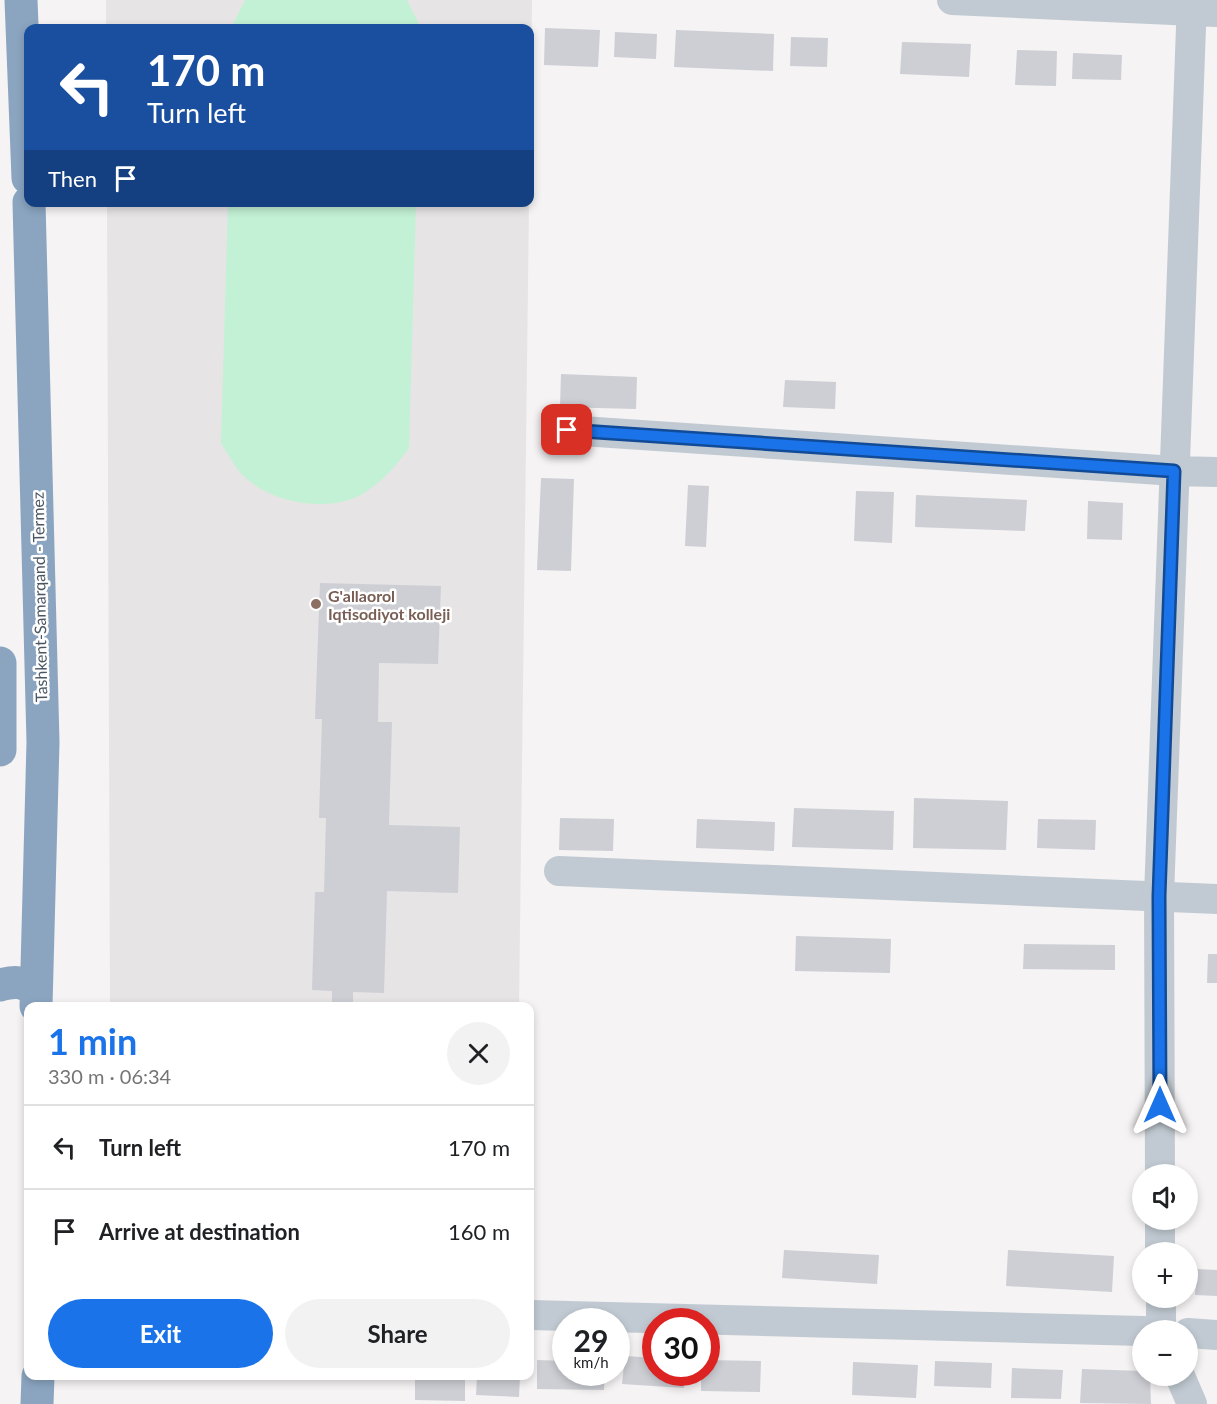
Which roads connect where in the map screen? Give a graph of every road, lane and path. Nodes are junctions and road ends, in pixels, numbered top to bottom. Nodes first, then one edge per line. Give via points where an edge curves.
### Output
1 (21, 0) edge
2 (952, 0) edge
3 (1200, 8) edge
4 (24, 76) edge
5 (29, 207) edge
6 (567, 430) dead end
7 (1174, 471) junction
8 (1217, 472) edge
9 (0, 663) edge
10 (0, 750) edge
11 (559, 871) dead end
12 (1159, 896) junction
13 (1217, 899) edge
14 (0, 985) edge
15 (36, 998) edge
16 (1160, 1164) edge
17 (534, 1315) edge
18 (1132, 1331) edge
19 (1198, 1334) edge
20 (1217, 1335) edge
21 (38, 1380) edge
22 (1184, 1386) edge
23 (37, 1404) edge
24 (1192, 1404) edge

1 - 4 highway
2 - 3 street
3 - 7 street
5 - 15 highway, Tashkent-Samarqand - Termez via 43,742
6 - 7 street
7 - 8 street
7 - 12 street
9 - 10 highway
11 - 12 street
12 - 13 street
12 - 16 street
14 - 15 highway, Tashkent-Samarqand - Termez via 14,981 28,984
17 - 18 street
19 - 20 street
21 - 23 highway
22 - 24 street

